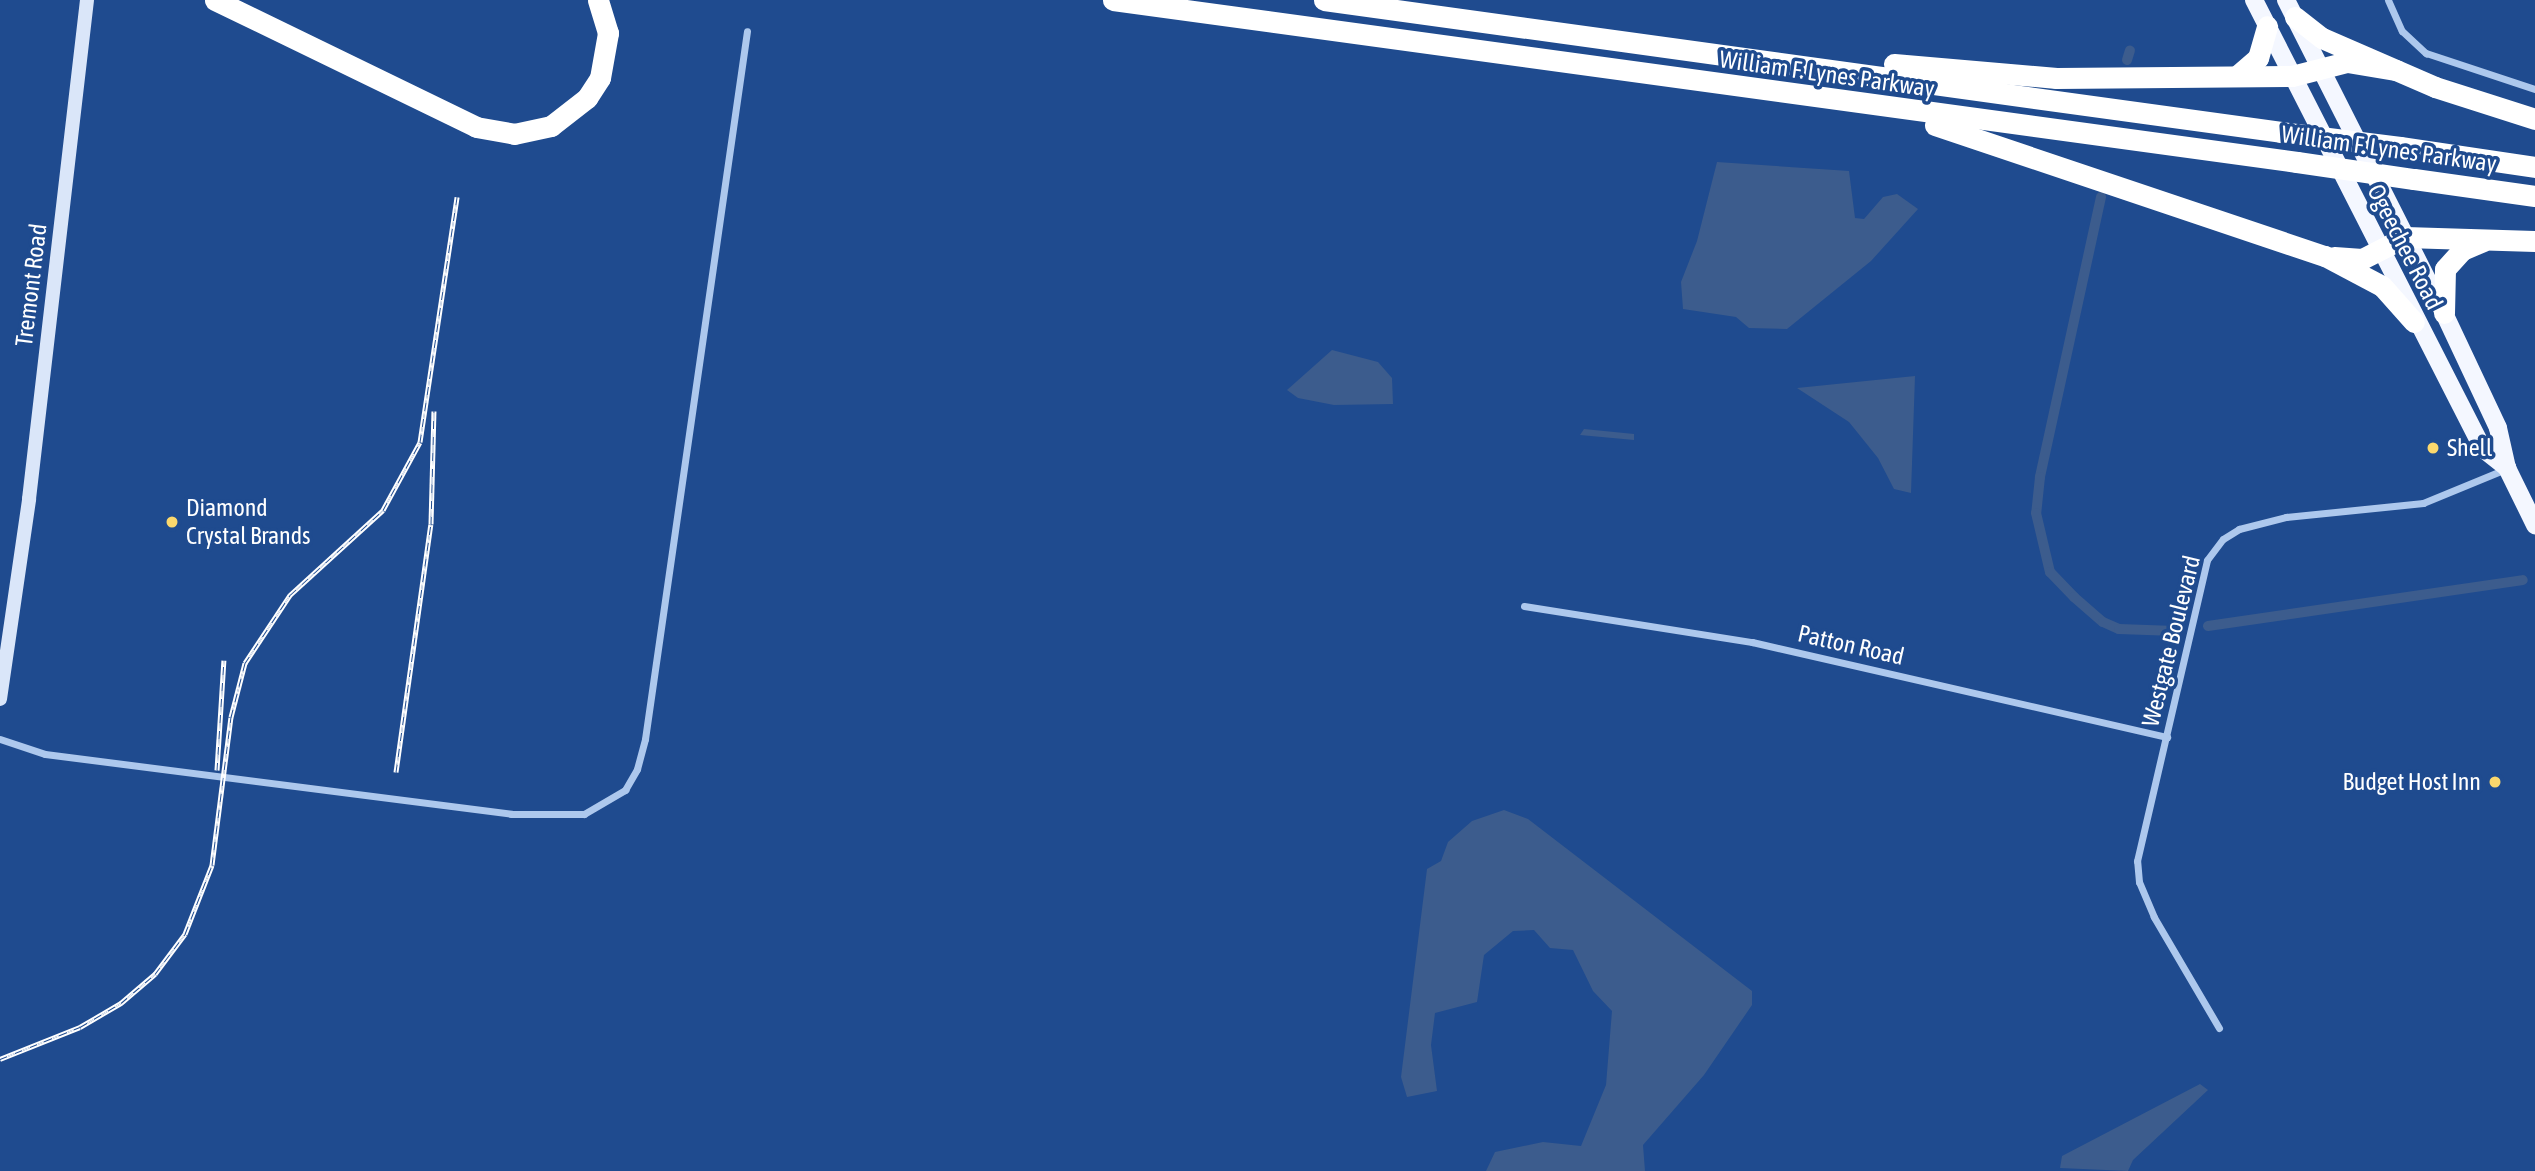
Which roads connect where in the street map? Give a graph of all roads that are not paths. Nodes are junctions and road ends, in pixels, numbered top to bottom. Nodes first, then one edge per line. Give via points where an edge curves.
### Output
1 (87, 0) edge
2 (215, 0) edge
3 (598, 0) edge
4 (1113, 0) edge
5 (1324, 0) edge
6 (2254, 0) edge
7 (2388, 0) edge
8 (2290, 9) edge
9 (2267, 26) junction
10 (747, 31) dead end
11 (1657, 44) junction
12 (2320, 69) junction
13 (2396, 70) junction
14 (2237, 76) junction
15 (2292, 76) junction
16 (2535, 89) edge
17 (1831, 101) junction
18 (2535, 119) edge
19 (2535, 167) edge
20 (2535, 196) edge
21 (2405, 237) junction
22 (2488, 239) junction
23 (2535, 241) edge
24 (2381, 253) junction
25 (2325, 256) junction
26 (2444, 313) junction
27 (2414, 322) junction
28 (2507, 468) junction
29 (2535, 525) edge
30 (1524, 606) dead end
31 (0, 699) edge
32 (2167, 737) junction
33 (0, 739) edge
34 (2219, 1028) dead end

1 - 31 street, Tremont Road via 29,499
2 - 3 highway via 476,127 514,134 551,126 587,98 600,78 608,33
4 - 17 highway, William F. Lynes Parkway
5 - 11 highway, William F. Lynes Parkway
6 - 9 main road, Ogeechee Road
7 - 16 street via 2402,31 2435,57
8 - 12 main road, Ogeechee Road
8 - 13 highway via 2322,38
9 - 14 highway via 2258,58
9 - 15 main road, Ogeechee Road
10 - 33 street via 645,739 637,769 615,799 584,814 511,814 45,754
11 - 14 highway via 2056,78
11 - 19 highway, William F. Lynes Parkway, bridge
12 - 13 highway via 2347,62
12 - 15 highway
12 - 21 main road, Ogeechee Road
13 - 18 highway
14 - 15 highway
15 - 24 main road, Ogeechee Road
17 - 20 highway, William F. Lynes Parkway, bridge
17 - 25 highway via 2021,151 2126,192
21 - 22 highway
21 - 24 highway
21 - 26 main road, Ogeechee Road
22 - 23 highway
22 - 26 highway via 2462,250 2445,269
24 - 25 highway via 2362,259
24 - 27 main road, Ogeechee Road
25 - 27 highway via 2382,286
26 - 28 main road, Ogeechee Road via 2498,428
27 - 28 main road, Ogeechee Road via 2483,449
28 - 29 main road, Ogeechee Road
28 - 32 street, Westgate Boulevard via 2423,503 2287,517 2239,529 2223,539 2207,560
30 - 32 street, Patton Road via 1752,642
32 - 34 street, Westgate Boulevard via 2137,861 2139,882

